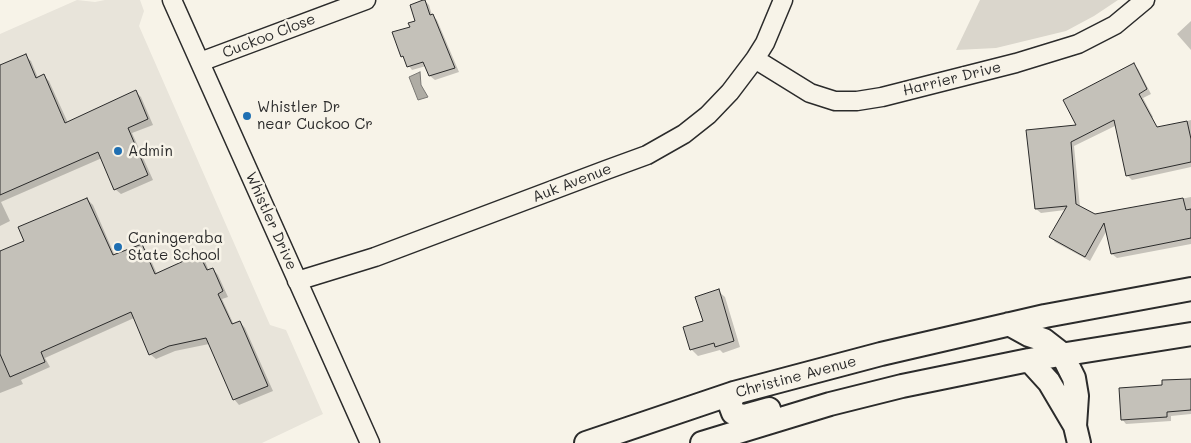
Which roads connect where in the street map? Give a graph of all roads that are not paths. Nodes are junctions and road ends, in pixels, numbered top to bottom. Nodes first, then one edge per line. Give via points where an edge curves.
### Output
1 (172, 0) edge
2 (366, 0) edge
3 (783, 0) edge
4 (1145, 0) edge
5 (755, 59) junction
6 (200, 62) junction
7 (297, 282) junction
8 (1191, 289) edge
9 (1009, 324) junction
10 (1191, 334) edge
11 (1062, 354) junction
12 (1029, 360) junction
13 (734, 394) junction
14 (830, 404) junction
15 (1077, 435) edge
16 (370, 443) edge
17 (586, 443) edge
18 (702, 443) edge

1 - 6 street, Whistler Drive
2 - 6 street, Cuckoo Close
3 - 5 street, Auk Avenue
4 - 5 street, Harrier Drive via 1115,25 1078,44 1016,63 857,101 835,101 810,93
5 - 7 street, Auk Avenue via 708,116 647,155 375,257
6 - 7 street, Whistler Drive
7 - 16 street, Whistler Drive
8 - 9 street, Christine Avenue
9 - 11 street via 1044,340
9 - 13 street, Christine Avenue via 881,354
10 - 11 street
11 - 12 street
11 - 15 street via 1072,371 1076,387
12 - 14 street
12 - 15 street via 1049,382
13 - 14 street via 730,405 733,413 744,416 792,403
13 - 17 street, Christine Avenue
14 - 18 street

